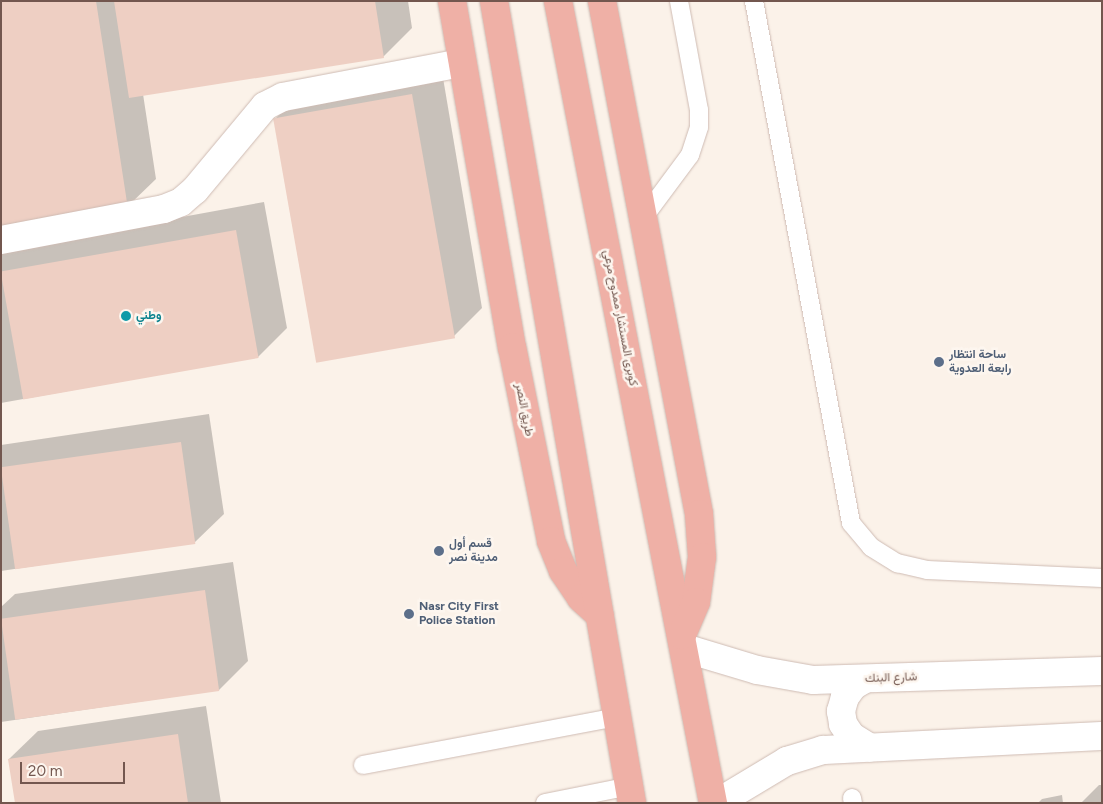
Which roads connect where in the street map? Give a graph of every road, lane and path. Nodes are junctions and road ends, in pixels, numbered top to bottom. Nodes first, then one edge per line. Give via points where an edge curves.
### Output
1 (452, 1) edge
2 (494, 1) edge
3 (558, 1) edge
4 (602, 1) edge
5 (679, 1) edge
6 (754, 1) edge
7 (462, 63) junction
8 (644, 217) junction
9 (1, 240) edge
10 (1102, 578) edge
11 (600, 615) junction
12 (683, 641) junction
13 (1102, 671) edge
14 (865, 679) junction
15 (618, 717) junction
16 (1102, 736) edge
17 (870, 748) junction
18 (363, 765) dead end
19 (631, 794) edge
20 (545, 803) edge
21 (713, 803) edge
22 (717, 803) edge

1 - 7 highway, طريق النصر
2 - 11 highway
3 - 12 highway, كوبرى المستشار ممدوح مرعي
4 - 8 highway
5 - 8 lane via 699,110 699,127 687,160
6 - 10 lane via 851,523 877,551 897,563 927,570
7 - 9 street via 283,97 265,106 195,190 181,202 164,209
7 - 11 highway, طريق النصر via 512,347 551,541 563,571 581,598
8 - 12 highway via 699,514 702,557 696,602
11 - 15 highway
12 - 14 street, شارع البنك via 787,677
12 - 21 highway
13 - 14 street, شارع البنك
14 - 17 street via 853,686 841,710 843,724 851,736
15 - 18 lane
15 - 19 highway
16 - 17 street
17 - 22 street via 804,754
19 - 20 lane

